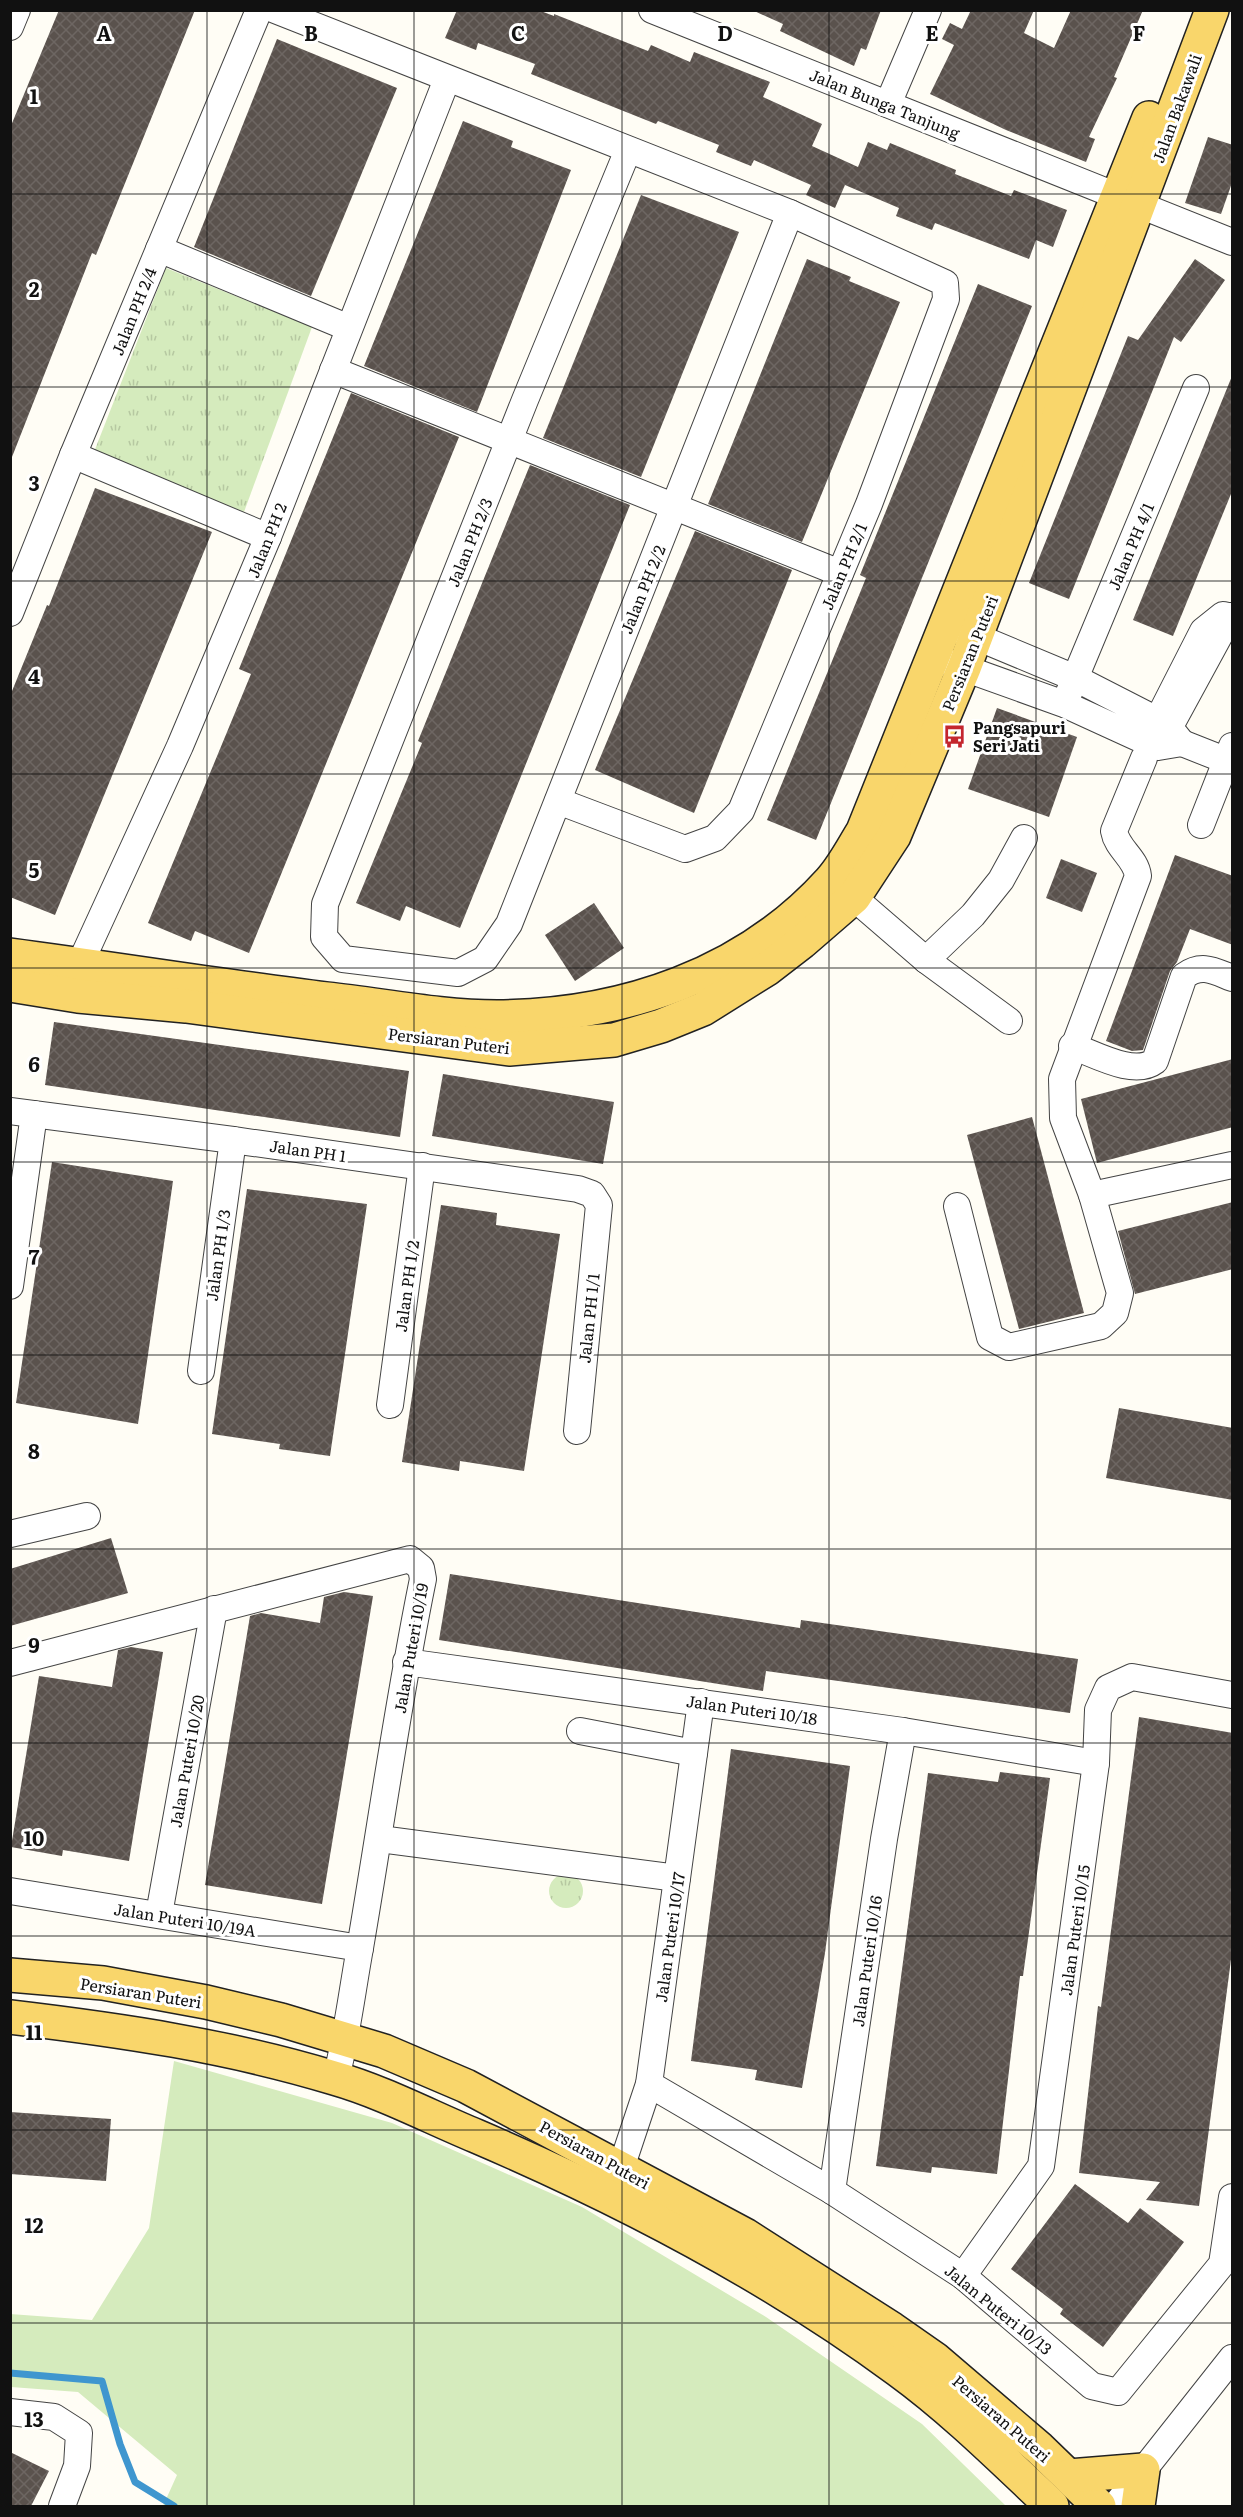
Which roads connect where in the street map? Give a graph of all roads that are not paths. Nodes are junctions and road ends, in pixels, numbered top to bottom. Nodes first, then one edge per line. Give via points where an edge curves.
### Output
1 (17, 10) edge
2 (259, 10) edge
3 (275, 10) edge
4 (652, 10) edge
5 (928, 10) edge
6 (1192, 10) edge
7 (1212, 10) edge
8 (10, 27) edge
9 (447, 79) junction
10 (888, 104) junction
11 (628, 150) junction
12 (1128, 202) junction
13 (790, 213) junction
14 (1233, 242) edge
15 (159, 249) junction
16 (349, 328) junction
17 (333, 370) junction
18 (1196, 388) dead end
19 (510, 439) junction
20 (73, 455) junction
21 (675, 507) junction
22 (268, 537) junction
23 (840, 573) junction
24 (10, 613) edge
25 (1231, 617) edge
26 (945, 625) junction
27 (977, 636) junction
28 (933, 656) junction
29 (964, 668) junction
30 (1075, 678) junction
31 (1064, 704) junction
32 (1160, 740) junction
33 (1229, 753) edge
34 (558, 801) junction
35 (1201, 825) dead end
36 (1024, 838) dead end
37 (843, 888) junction
38 (10, 955) edge
39 (485, 959) joint
40 (926, 960) junction
41 (1233, 978) edge
42 (79, 980) junction
43 (10, 985) edge
44 (1010, 1021) dead end
45 (1072, 1046) junction
46 (22, 1113) edge
47 (233, 1140) junction
48 (1233, 1165) edge
49 (422, 1166) junction
50 (1092, 1195) junction
51 (599, 1205) joint
52 (957, 1206) dead end
53 (10, 1286) edge
54 (201, 1371) dead end
55 (390, 1405) dead end
56 (578, 1431) dead end
57 (87, 1516) dead end
58 (10, 1534) edge
59 (214, 1609) junction
60 (406, 1662) junction
61 (10, 1663) edge
62 (1233, 1695) edge
63 (701, 1702) junction
64 (580, 1731) dead end
65 (903, 1731) junction
66 (694, 1753) junction
67 (1096, 1763) junction
68 (380, 1839) junction
69 (677, 1878) junction
70 (10, 1891) edge
71 (159, 1914) junction
72 (360, 1948) junction
73 (10, 1975) edge
74 (10, 2018) edge
75 (346, 2040) junction
76 (336, 2078) junction
77 (649, 2084) junction
78 (621, 2168) junction
79 (832, 2191) junction
80 (1233, 2197) edge
81 (963, 2276) junction
82 (1233, 2358) edge
83 (10, 2412) edge
84 (1143, 2470) junction
85 (1069, 2476) junction
86 (62, 2506) edge
87 (1052, 2506) edge
88 (1099, 2506) edge
89 (1115, 2506) edge
90 (1138, 2506) edge

1 - 8 street
2 - 15 street, Jalan PH 2/4
3 - 9 street
4 - 10 street, Jalan Bunga Tanjung
5 - 10 street
6 - 12 main road, Jalan Bakawali
7 - 12 main road, Jalan Bakawali
9 - 11 street
9 - 16 street, Jalan PH 2
10 - 12 street, Jalan Bunga Tanjung
11 - 13 street
11 - 19 street, Jalan PH 2/3
12 - 14 street, Jalan Bunga Tanjung
12 - 26 main road, Persiaran Puteri
12 - 27 main road, Persiaran Puteri
13 - 21 street, Jalan PH 2/2
13 - 23 street, Jalan PH 2/1 via 945,283 946,299
15 - 16 street
15 - 20 street, Jalan PH 2/4
16 - 17 street, Jalan PH 2
17 - 19 street
17 - 22 street, Jalan PH 2
18 - 30 street, Jalan PH 4/1
19 - 21 street
19 - 39 street, Jalan PH 2/3 via 325,904 324,937 343,959 458,973
20 - 22 street
20 - 24 street, Jalan PH 2/4
21 - 23 street
21 - 34 street, Jalan PH 2/2
22 - 42 street, Jalan PH 2
23 - 34 street, Jalan PH 2/1 via 741,811 715,838 684,849
25 - 32 street via 1223,615 1203,631
26 - 27 street
26 - 28 main road, Persiaran Puteri
27 - 29 main road, Persiaran Puteri
27 - 30 street via 1023,659
28 - 29 street
28 - 37 main road, Persiaran Puteri
29 - 31 street
29 - 37 main road, Persiaran Puteri via 894,836
30 - 31 street, Jalan PH 4/1
30 - 32 street
31 - 32 street
32 - 33 street
32 - 45 street via 1114,831 1116,843 1137,869 1138,876
33 - 35 street
34 - 39 street, Jalan PH 2/2 via 509,924
36 - 40 street via 994,889
37 - 40 street
37 - 42 main road, Persiaran Puteri via 767,969 703,1009 614,1040 509,1049 186,1006
38 - 42 main road, Persiaran Puteri
40 - 44 street
41 - 45 street via 1205,967 1195,968 1184,976 1155,1061 1148,1066 1130,1066
42 - 43 main road, Persiaran Puteri
45 - 50 street via 1062,1079 1063,1118
46 - 47 street, Jalan PH 1
46 - 53 street
47 - 49 street, Jalan PH 1
47 - 54 street, Jalan PH 1/3
48 - 50 street
49 - 51 street, Jalan PH 1 via 578,1189 592,1194
49 - 55 street, Jalan PH 1/2
50 - 52 street via 1120,1293 1115,1312 1101,1326 1009,1347 990,1337
51 - 56 street, Jalan PH 1/1
57 - 58 street
59 - 60 street, Jalan Puteri 10/19 via 410,1559 422,1568 423,1579
59 - 61 street, Jalan Puteri 10/19
59 - 71 street, Jalan Puteri 10/20
60 - 63 street, Jalan Puteri 10/18
60 - 68 street, Jalan Puteri 10/19
62 - 67 street, Jalan Puteri 10/15 via 1132,1677 1108,1688 1098,1710
63 - 65 street, Jalan Puteri 10/18
63 - 66 street, Jalan Puteri 10/17
64 - 66 street
65 - 67 street, Jalan Puteri 10/18
65 - 79 street, Jalan Puteri 10/16
66 - 69 street, Jalan Puteri 10/17
67 - 81 street, Jalan Puteri 10/15 via 1041,2166
68 - 69 street
68 - 72 street, Jalan Puteri 10/19
69 - 77 street, Jalan Puteri 10/17
70 - 71 street, Jalan Puteri 10/19A
71 - 72 street, Jalan Puteri 10/19A
72 - 75 street, Jalan Puteri 10/19
73 - 75 main road, Persiaran Puteri via 103,1983 206,2002
74 - 76 main road, Persiaran Puteri via 219,2049
75 - 76 street, Jalan Puteri 10/19
75 - 78 main road, Persiaran Puteri via 384,2051 466,2086
76 - 87 main road, Persiaran Puteri via 562,2175 746,2270 900,2371
77 - 78 street, Jalan Puteri 10/17
77 - 79 street, Jalan Puteri 10/13
78 - 85 main road, Persiaran Puteri via 745,2235 892,2329 935,2359
79 - 81 street, Jalan Puteri 10/13
80 - 81 street, Jalan Puteri 10/13 via 1222,2264 1118,2392 1092,2386
82 - 84 street
83 - 86 street via 54,2417 79,2433 77,2466
84 - 85 main road
84 - 89 street
84 - 90 main road
85 - 88 main road, Persiaran Puteri

